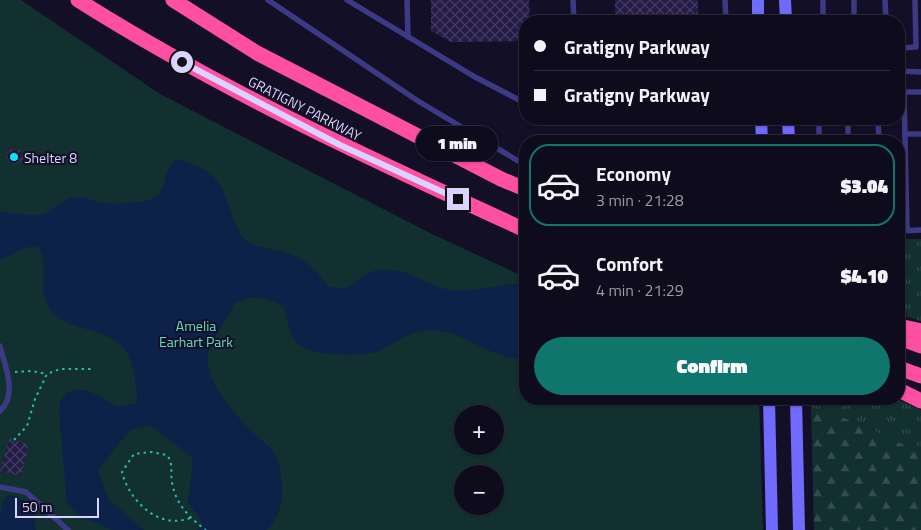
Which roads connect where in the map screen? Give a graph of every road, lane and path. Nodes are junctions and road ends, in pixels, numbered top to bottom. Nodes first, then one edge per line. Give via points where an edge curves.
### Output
1 (78, 0) edge
2 (173, 0) edge
3 (268, 0) edge
4 (347, 0) edge
5 (407, 0) edge
6 (573, 0) edge
7 (725, 0) edge
8 (758, 0) edge
9 (785, 0) edge
10 (823, 0) edge
11 (854, 0) edge
12 (885, 0) edge
13 (915, 0) edge
14 (574, 15) edge
15 (726, 15) edge
16 (758, 15) edge
17 (786, 15) edge
18 (823, 15) edge
19 (854, 15) edge
20 (886, 15) edge
21 (408, 37) junction
22 (905, 48) edge
23 (918, 49) edge
24 (905, 71) edge
25 (921, 72) edge
26 (905, 92) edge
27 (921, 92) edge
28 (519, 100) edge
29 (904, 125) edge
30 (905, 134) junction
31 (921, 134) edge
32 (519, 161) edge
33 (519, 186) edge
34 (519, 227) edge
35 (907, 230) joint
36 (921, 230) edge
37 (905, 328) edge
38 (921, 332) edge
39 (905, 340) edge
40 (0, 346) edge
41 (921, 346) edge
42 (94, 369) dead end
43 (905, 370) edge
44 (7, 374) junction
45 (47, 374) junction
46 (921, 376) edge
47 (905, 393) edge
48 (921, 401) edge
49 (769, 405) edge
50 (796, 405) edge
51 (0, 411) edge
52 (14, 440) dead end
53 (0, 487) edge
54 (190, 518) junction
55 (68, 530) edge
56 (206, 530) edge
57 (772, 530) edge
58 (799, 530) edge

1 - 34 highway, GRATIGNY PARKWAY via 147,44 331,140
2 - 33 highway, GRATIGNY PARKWAY via 257,53
3 - 32 lane via 418,101
4 - 21 lane
5 - 21 lane
6 - 14 lane
7 - 15 lane
8 - 16 main road
9 - 17 main road
10 - 18 lane
11 - 19 lane
12 - 20 lane
13 - 23 lane
21 - 28 lane
22 - 23 lane
24 - 25 lane
26 - 27 lane
29 - 30 lane
30 - 31 lane
30 - 35 lane
35 - 36 lane
37 - 38 highway
39 - 41 highway
40 - 44 lane
42 - 45 path via 60,369
43 - 46 highway
44 - 45 path via 32,371
44 - 51 lane via 10,392 6,405
45 - 52 path via 27,426
47 - 48 highway
49 - 57 main road
50 - 58 main road
53 - 55 lane via 26,492
54 - 54 path via 176,521 158,516 144,509 131,495 122,472 134,454 151,452 167,455 172,462 171,482
54 - 56 path

